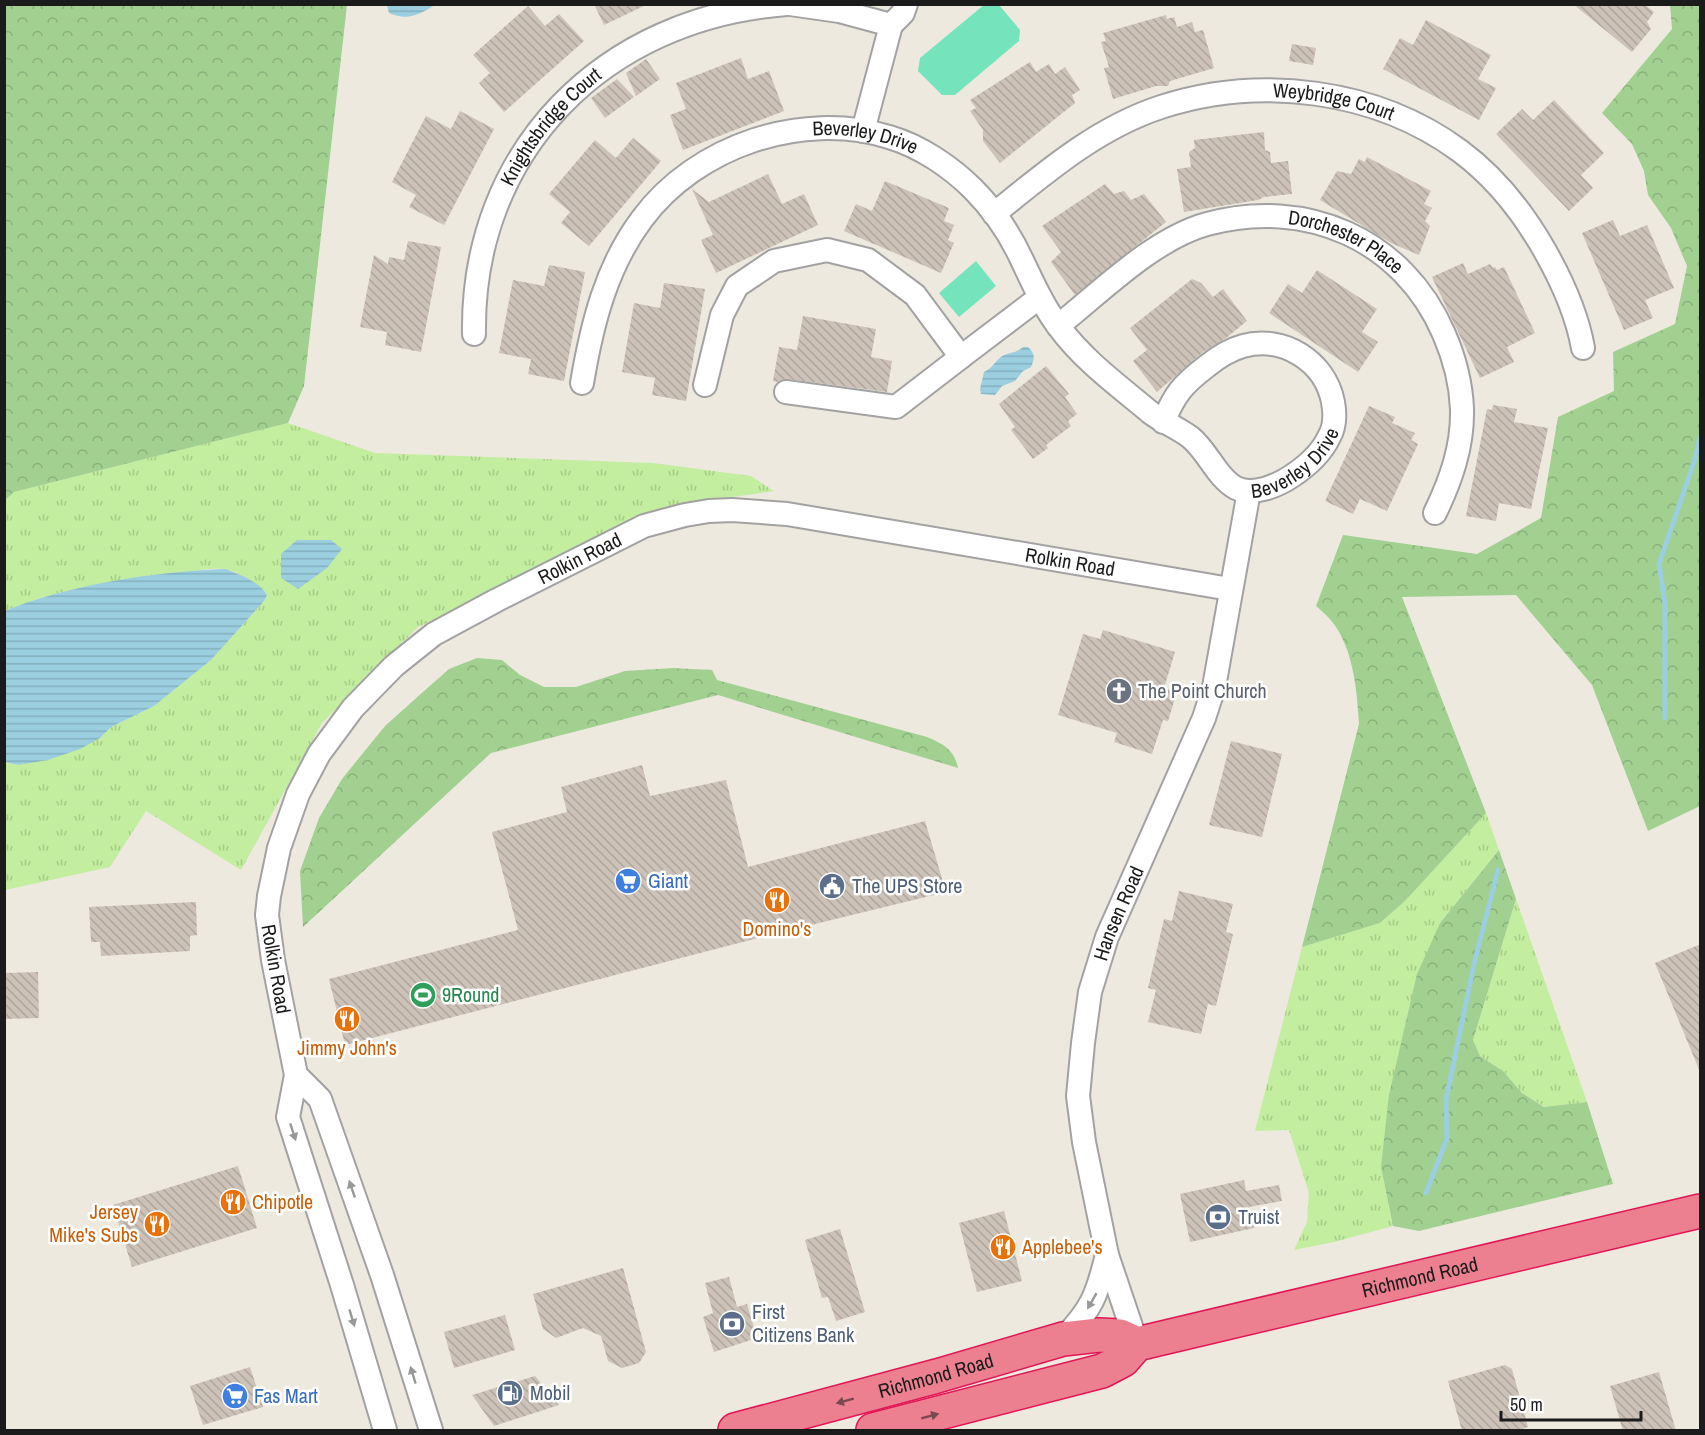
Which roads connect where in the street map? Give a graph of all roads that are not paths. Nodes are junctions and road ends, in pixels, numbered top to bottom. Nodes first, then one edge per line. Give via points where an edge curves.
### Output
1 (788, 4) edge
2 (906, 4) edge
3 (740, 7) edge
4 (887, 15) edge
5 (863, 131) junction
6 (994, 214) junction
7 (1040, 297) junction
8 (1058, 327) junction
9 (474, 334) dead end
10 (1583, 348) dead end
11 (961, 357) junction
12 (582, 383) dead end
13 (705, 385) dead end
14 (786, 392) dead end
15 (1163, 422) junction
16 (1249, 491) junction
17 (1435, 513) dead end
18 (1230, 589) junction
19 (296, 1075) junction
20 (1701, 1211) edge
21 (1107, 1256) junction
22 (1063, 1339) junction
23 (1137, 1344) junction
24 (385, 1431) edge
25 (431, 1431) edge
26 (735, 1431) edge
27 (873, 1431) edge

1 - 3 street, Knightsbridge Court
1 - 4 street, Knightsbridge Court
2 - 4 street via 903,13
3 - 9 street, Knightsbridge Court via 668,31 635,47 575,90 554,112 512,172 489,225 475,290
4 - 5 street
5 - 6 street, Beverley Drive via 890,137 949,169
5 - 12 street, Beverley Drive via 818,128 783,133 748,143 685,175 643,218 609,276 597,310
6 - 7 street, Beverley Drive
6 - 10 street, Weybridge Court via 1088,141 1161,107 1232,91 1273,90 1346,99 1425,130 1461,152 1491,179 1536,236 1556,271
7 - 8 street, Beverley Drive
7 - 11 street
8 - 15 street, Beverley Drive via 1090,362
8 - 17 street, Dorchester Place via 1152,250 1205,225 1274,216 1336,228 1361,239 1385,254 1423,294 1452,351 1462,408 1460,438 1454,467
11 - 13 street via 915,295 868,260 827,250 774,261 737,286 722,315
11 - 14 street via 896,407
15 - 16 street, Beverley Drive via 1190,437 1227,482
15 - 16 street, Beverley Drive via 1174,397 1187,381 1227,352 1244,345 1279,345 1312,363 1331,392 1334,409 1329,437 1306,467 1268,488
16 - 18 street, Hansen Road
18 - 19 street, Rolkin Road via 787,514 732,510 685,515 644,526 497,600 434,634 394,666 334,732 298,794 279,848 267,915
18 - 21 street, Hansen Road via 1214,687 1204,717 1107,937 1090,992 1078,1096
19 -> 24 street, Rolkin Road via 288,1117
25 -> 19 street via 320,1098
20 - 23 highway, Richmond Road
21 -> 22 street via 1097,1292 1083,1318
21 - 23 street, Hansen Road
22 - 23 highway, Richmond Road via 1120,1336
22 -> 26 highway, Richmond Road
27 -> 23 highway, Richmond Road via 1102,1371 1123,1360

